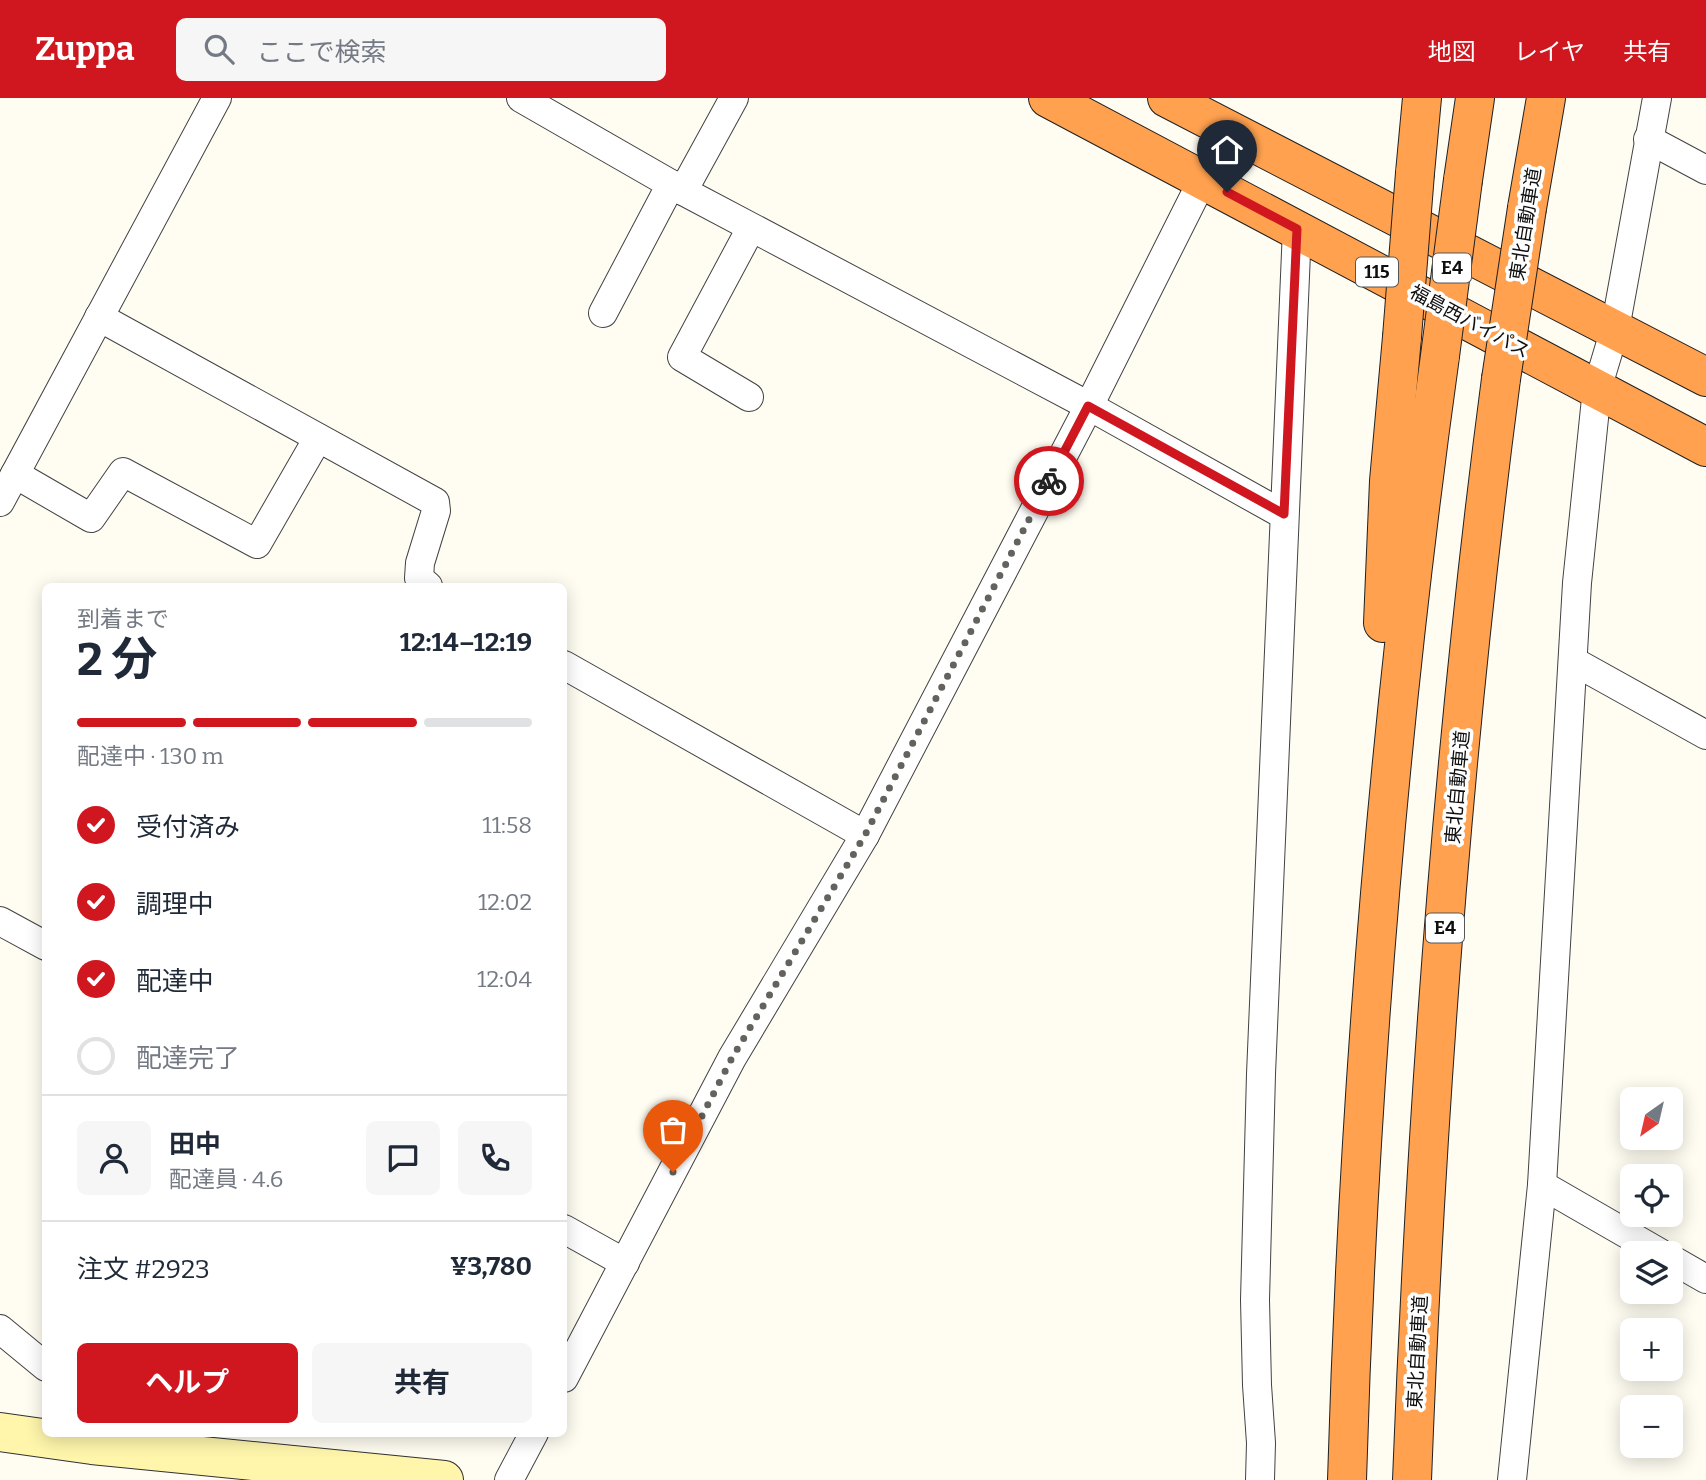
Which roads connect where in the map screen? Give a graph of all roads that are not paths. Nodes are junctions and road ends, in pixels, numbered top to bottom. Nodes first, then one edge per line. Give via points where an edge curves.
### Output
1 (217, 98) edge
2 (521, 98) edge
3 (734, 98) edge
4 (1048, 98) edge
5 (1167, 98) edge
6 (1422, 98) edge
7 (1475, 98) edge
8 (1546, 98) edge
9 (1657, 98) edge
10 (1648, 139) junction
11 (1706, 170) edge
12 (1203, 179) junction
13 (677, 188) junction
14 (751, 228) junction
15 (1297, 229) junction
16 (603, 313) dead end
17 (99, 317) junction
18 (1615, 329) junction
19 (1706, 377) edge
20 (1597, 389) junction
21 (750, 397) dead end
22 (1088, 406) junction
23 (318, 438) junction
24 (1706, 447) edge
25 (15, 474) junction
26 (0, 502) edge
27 (1284, 514) junction
28 (425, 583) edge
29 (1573, 661) junction
30 (567, 667) edge
31 (1706, 736) edge
32 (865, 835) junction
33 (0, 921) edge
34 (42, 944) edge
35 (1367, 1044) junction
36 (1542, 1185) junction
37 (567, 1231) edge
38 (1639, 1241) edge
39 (625, 1263) junction
40 (1683, 1266) edge
41 (1706, 1279) edge
42 (0, 1329) edge
43 (42, 1364) edge
44 (567, 1372) edge
45 (0, 1432) edge
46 (42, 1435) edge
47 (64, 1437) edge
48 (532, 1437) edge
49 (89, 1439) edge
50 (444, 1480) edge
51 (509, 1480) edge
52 (1260, 1480) edge
53 (1347, 1480) edge
54 (1412, 1480) edge
55 (1512, 1480) edge

1 - 17 street
2 - 13 street
3 - 13 street
4 - 12 highway, 福島西バイパス / 115
5 - 18 highway
6 - 35 highway, bridge via 1389,481
7 - 35 highway, E4, bridge via 1413,565
8 - 54 highway, 東北自動車道 / E4, bridge via 1501,379 1455,799
9 - 10 street
10 - 11 street
10 - 18 street
12 - 15 highway, 福島西バイパス / 115
12 - 22 street
13 - 14 street
13 - 16 street
14 - 21 street via 682,358
14 - 22 street
15 - 20 highway, 福島西バイパス / 115
15 - 27 street
17 - 23 street
17 - 25 street
18 - 19 highway
18 - 20 street
20 - 24 highway, 福島西バイパス / 115
20 - 29 street
22 - 27 street
22 - 32 street
23 - 25 street via 257,544 123,472 91,518
23 - 28 street via 435,502 420,563 419,578
25 - 26 street
27 - 52 street via 1255,1300
29 - 31 street
29 - 36 street
30 - 32 street
32 - 39 street via 732,1058
33 - 34 street
35 - 53 highway, E4
36 - 38 street
36 - 55 street
37 - 39 street
39 - 44 street
40 - 41 street
42 - 43 street
45 - 46 street
47 - 49 street
48 - 51 street
49 - 50 street

